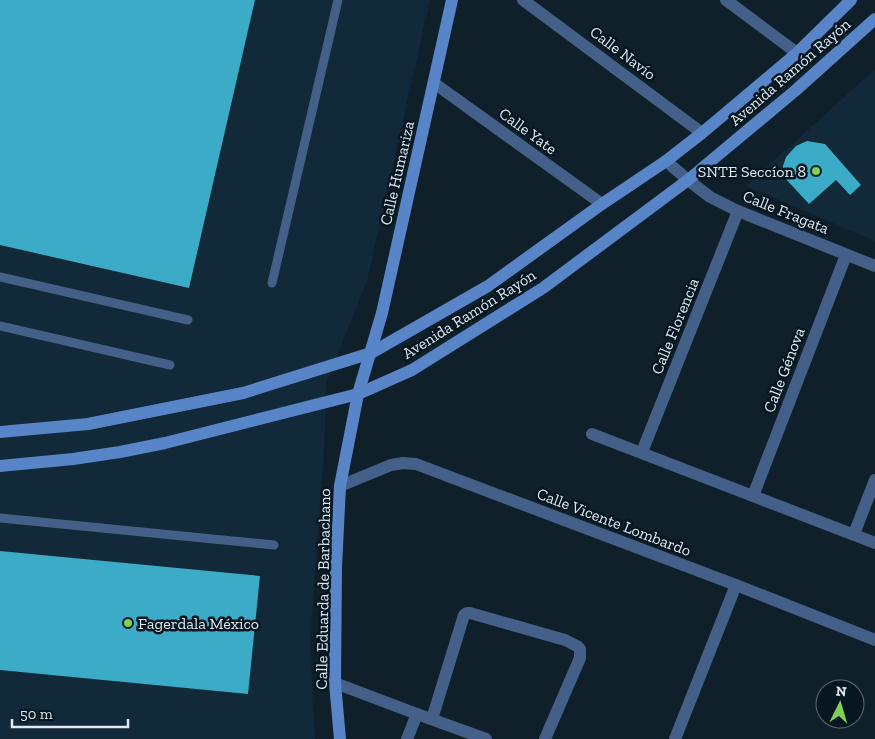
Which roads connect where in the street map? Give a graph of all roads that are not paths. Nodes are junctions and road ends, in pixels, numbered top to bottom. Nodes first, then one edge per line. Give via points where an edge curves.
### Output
1 (338, 0) edge
2 (452, 0) edge
3 (523, 0) edge
4 (726, 0) edge
5 (851, 0) edge
6 (875, 19) edge
7 (797, 53) junction
8 (434, 83) junction
9 (702, 133) junction
10 (666, 161) junction
11 (688, 180) junction
12 (602, 204) junction
13 (738, 211) junction
14 (846, 255) junction
15 (875, 266) edge
16 (0, 277) edge
17 (272, 283) dead end
18 (188, 320) dead end
19 (0, 326) edge
20 (371, 353) junction
21 (170, 365) dead end
22 (358, 394) junction
23 (0, 432) edge
24 (592, 434) dead end
25 (642, 452) junction
26 (0, 466) edge
27 (875, 480) edge
28 (340, 486) junction
29 (753, 496) junction
30 (0, 518) edge
31 (854, 534) junction
32 (875, 543) edge
33 (274, 545) dead end
34 (736, 585) junction
35 (875, 640) edge
36 (335, 683) junction
37 (417, 714) junction
38 (432, 719) junction
39 (340, 739) edge
40 (407, 739) edge
41 (486, 739) edge
42 (546, 739) edge
43 (675, 739) edge

1 - 17 lane
2 - 8 main road, Calle Humariza
3 - 9 street, Calle Navío
4 - 7 street
5 - 7 main road, Avenida Ramón Rayón
6 - 11 main road, Avenida Ramón Rayón
7 - 9 main road, Avenida Ramón Rayón
8 - 12 street, Calle Yate
8 - 20 main road, Calle Humariza
9 - 10 main road, Avenida Ramón Rayón
10 - 11 street, Calle Fragata
10 - 12 main road, Avenida Ramón Rayón
11 - 13 street, Calle Fragata via 710,197
11 - 22 main road, Avenida Ramón Rayón via 543,288 412,370
12 - 20 main road, Avenida Ramón Rayón via 488,286
13 - 14 street, Calle Fragata
13 - 25 street, Calle Florencia
14 - 15 street, Calle Fragata
14 - 29 street, Calle Génova
16 - 18 lane
19 - 21 lane
20 - 22 main road, Calle Eduarda de Barbachano
20 - 23 main road, Avenida Ramón Rayón via 243,392 88,424
22 - 26 main road, Avenida Ramón Rayón via 165,443 73,459
22 - 28 main road, Calle Eduarda de Barbachano
24 - 25 street
25 - 29 street
27 - 31 street
28 - 34 street, Calle Vicente Lombardo via 391,465 416,464
28 - 36 main road, Calle Eduarda de Barbachano
29 - 31 street
30 - 33 lane
31 - 32 street
34 - 35 street, Calle Vicente Lombardo
34 - 43 street
36 - 37 street
36 - 39 main road, Calle Eduarda de Barbachano
37 - 38 street
37 - 40 street
38 - 41 street
38 - 42 street via 467,613 565,640 580,649 580,658

